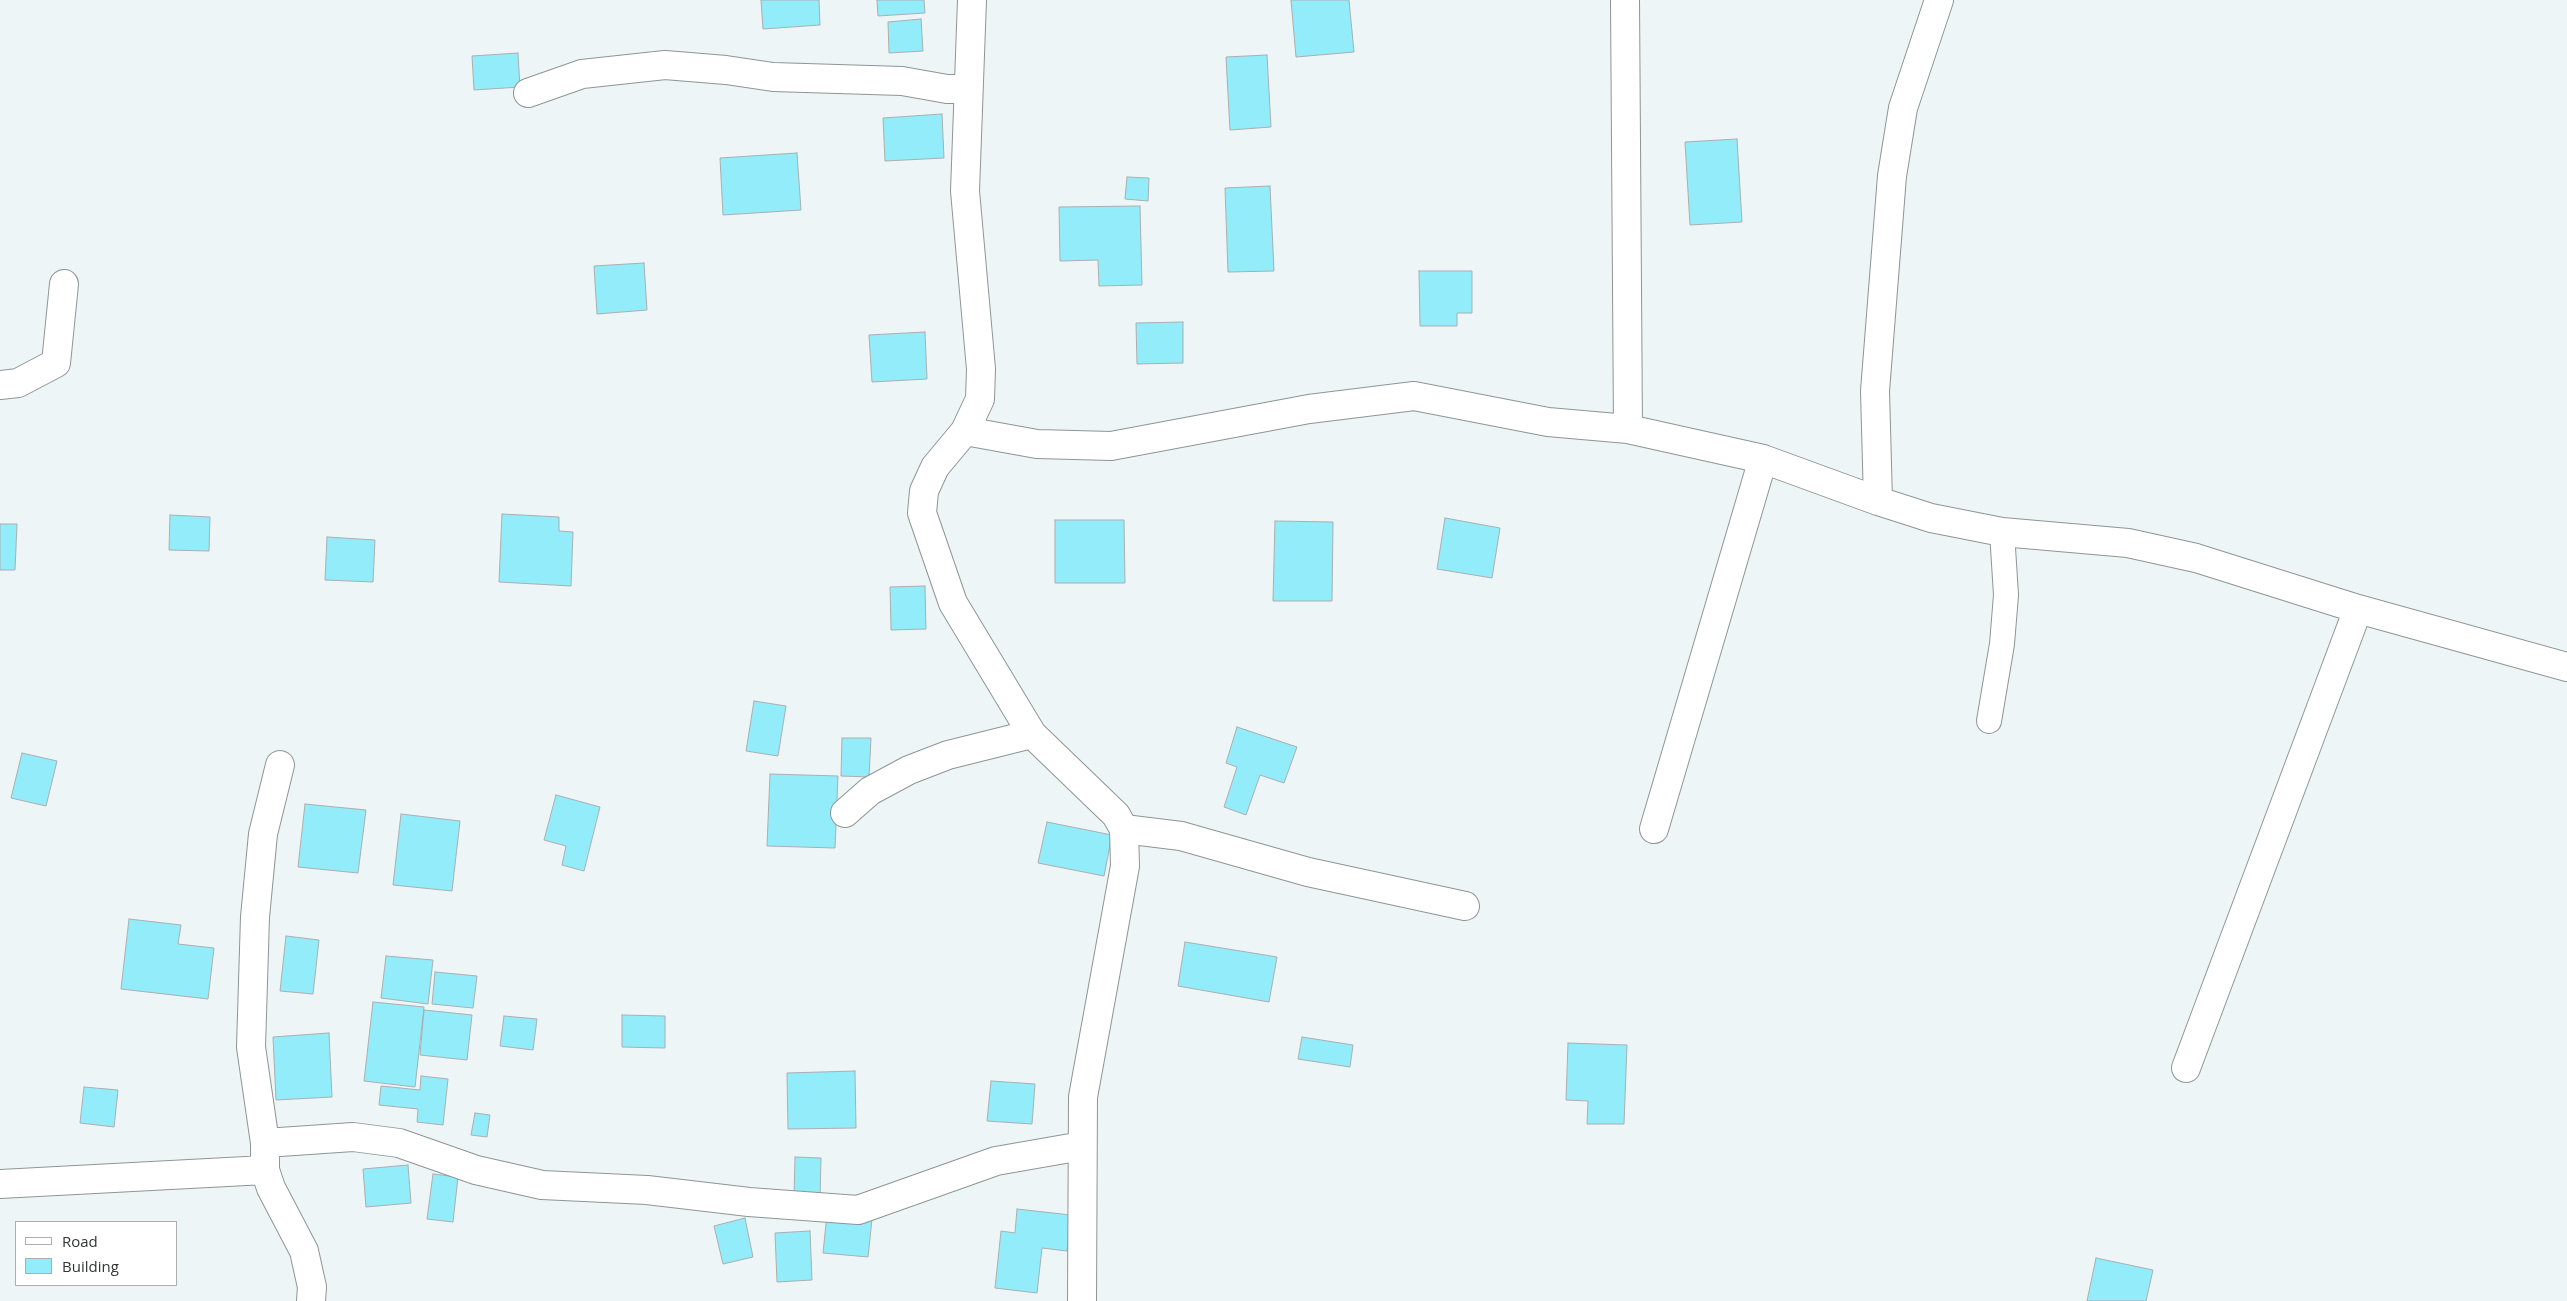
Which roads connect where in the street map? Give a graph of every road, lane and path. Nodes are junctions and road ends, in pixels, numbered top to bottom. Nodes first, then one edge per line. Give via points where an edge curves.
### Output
1 (972, 0) edge
2 (1625, 0) edge
3 (1939, 0) edge
4 (967, 89) junction
5 (528, 92) dead end
6 (64, 284) dead end
7 (0, 385) edge
8 (1628, 429) junction
9 (965, 431) junction
10 (1763, 458) junction
11 (1878, 501) junction
12 (2002, 532) junction
13 (2358, 610) junction
14 (2567, 667) edge
15 (1989, 721) dead end
16 (1032, 734) junction
17 (280, 765) dead end
18 (845, 813) dead end
19 (1124, 829) junction
20 (1654, 829) dead end
21 (1465, 906) dead end
22 (2186, 1068) dead end
23 (265, 1143) junction
24 (1082, 1146) junction
25 (265, 1170) junction
26 (0, 1184) edge
27 (311, 1301) edge
28 (1082, 1301) edge

1 - 4 street
2 - 8 street
3 - 11 street via 1903,108 1892,176 1875,391
4 - 5 street via 947,89 902,80 774,77 665,65 582,74
4 - 9 street via 965,191 981,369 980,399
6 - 7 street via 56,363 18,383
8 - 9 street via 1548,422 1414,396 1309,409 1111,446 1037,444
8 - 10 street
9 - 16 street via 935,467 924,492 922,513 953,603
10 - 11 street
10 - 20 street
11 - 12 street via 1930,518
12 - 13 street via 2128,543 2157,549 2266,578
12 - 15 lane via 2006,595 2002,644
13 - 14 street
13 - 22 street
16 - 18 street via 948,755 909,770 870,791
16 - 19 street via 1116,815
17 - 23 street via 263,834 255,916 251,1047
19 - 21 street via 1181,836 1308,872
19 - 24 street via 1125,866 1083,1097
23 - 24 street via 353,1137 399,1143 476,1170 542,1185 647,1190 858,1210 996,1161
23 - 25 street
24 - 28 street
25 - 26 street
25 - 27 street via 304,1251 312,1287

